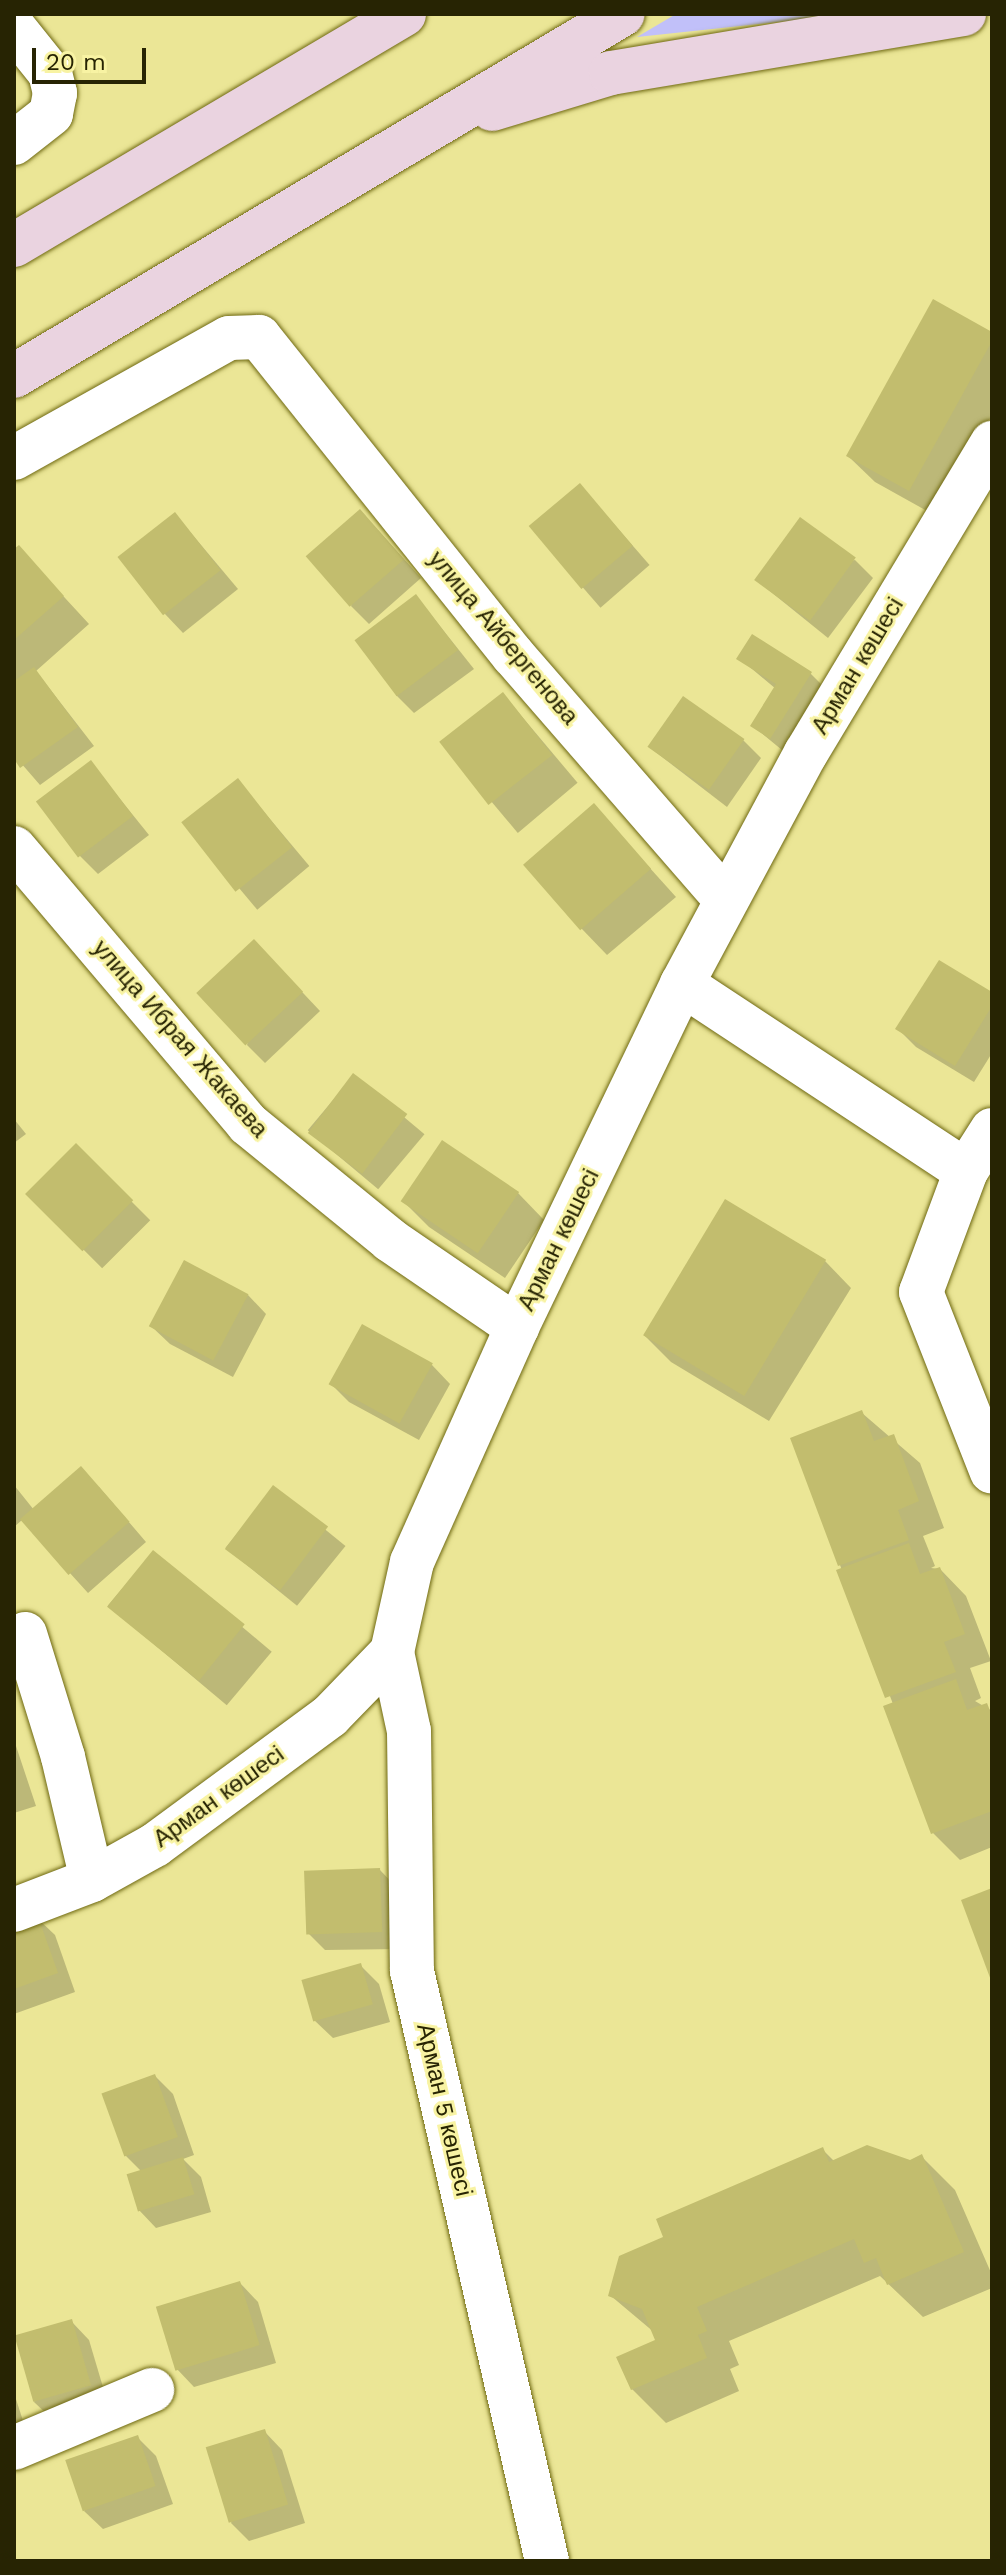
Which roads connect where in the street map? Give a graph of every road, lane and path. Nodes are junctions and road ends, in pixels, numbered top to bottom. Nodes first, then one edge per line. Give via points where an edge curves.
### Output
1 (404, 14) edge
2 (623, 14) edge
3 (964, 14) edge
4 (14, 28) edge
5 (424, 129) junction
6 (14, 143) edge
7 (14, 245) edge
8 (14, 376) edge
9 (20, 441) edge
10 (992, 443) edge
11 (14, 848) edge
12 (725, 899) junction
13 (682, 984) junction
14 (992, 1130) edge
15 (966, 1171) junction
16 (517, 1327) junction
17 (992, 1472) edge
18 (18, 1633) edge
19 (392, 1652) junction
20 (92, 1880) junction
21 (14, 1910) edge
22 (152, 2390) dead end
23 (14, 2448) edge
24 (547, 2561) edge

1 - 7 main road
2 - 5 main road
3 - 5 main road via 611,73
4 - 6 street via 50,73 55,93 51,114
5 - 8 main road
9 - 12 street, улица Айбергенова via 229,338 259,337 513,655
10 - 12 street, Арман көшесі
11 - 16 street, улица Ибрая Жакаева via 248,1124 390,1240
12 - 13 street, Арман көшесі
13 - 15 street
13 - 16 street, Арман көшесі
14 - 15 street
15 - 17 street via 921,1292
16 - 19 street, Арман көшесі via 412,1562
18 - 20 street via 63,1757
19 - 20 street, Арман көшесі via 330,1716 155,1845
19 - 24 street, Арман 5 көшесі via 409,1731 412,1971
20 - 21 street, Арман көшесі
22 - 23 street

